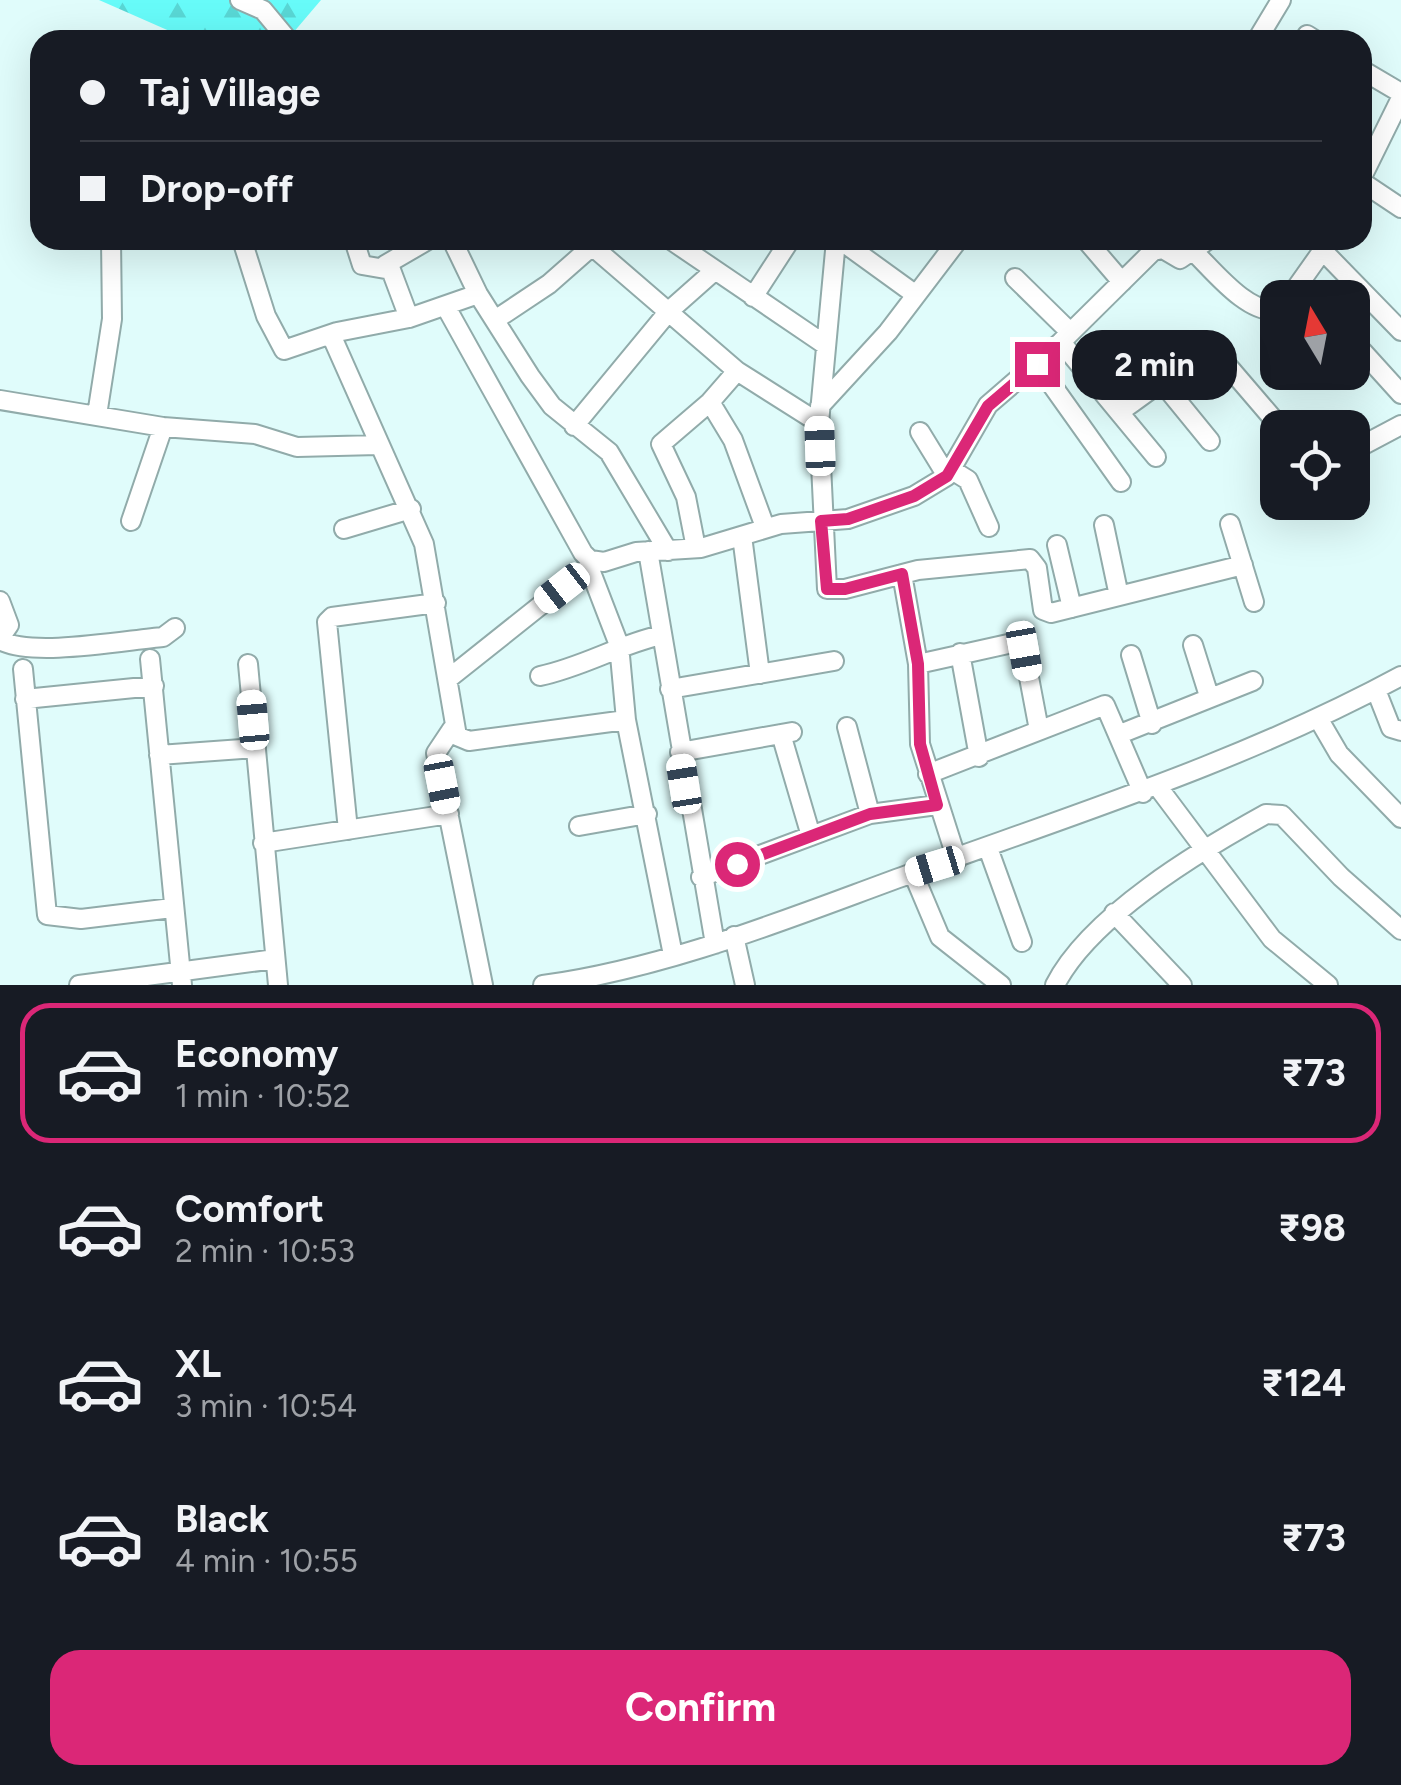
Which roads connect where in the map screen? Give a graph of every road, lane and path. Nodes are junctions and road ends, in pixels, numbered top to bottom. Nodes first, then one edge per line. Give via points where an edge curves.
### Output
1 (240, 0) edge
2 (1281, 0) edge
3 (280, 30) edge
4 (1263, 30) edge
5 (1372, 77) edge
6 (1401, 96) edge
7 (1372, 156) edge
8 (1372, 180) edge
9 (1401, 208) edge
10 (111, 250) edge
11 (245, 250) edge
12 (357, 250) edge
13 (411, 250) edge
14 (457, 250) edge
15 (588, 250) edge
16 (604, 250) edge
17 (684, 250) edge
18 (696, 250) edge
19 (783, 250) edge
20 (837, 250) edge
21 (852, 250) edge
22 (950, 250) edge
23 (1095, 250) edge
24 (1149, 250) edge
25 (1163, 250) edge
26 (1193, 250) edge
27 (1204, 250) edge
28 (1321, 250) edge
29 (1328, 250) edge
30 (692, 256) junction
31 (385, 265) junction
32 (713, 272) junction
33 (1016, 278) dead end
34 (1301, 280) edge
35 (1122, 282) junction
36 (478, 294) junction
37 (916, 295) junction
38 (753, 296) junction
39 (446, 307) junction
40 (1260, 307) edge
41 (669, 311) junction
42 (409, 318) junction
43 (495, 320) junction
44 (1401, 331) edge
45 (332, 337) junction
46 (1065, 337) junction
47 (824, 344) junction
48 (1370, 360) edge
49 (1037, 364) junction
50 (737, 371) junction
51 (1161, 381) junction
52 (1401, 394) edge
53 (0, 400) edge
54 (710, 402) junction
55 (1265, 410) edge
56 (1120, 411) junction
57 (819, 414) junction
58 (97, 416) junction
59 (1401, 425) edge
60 (574, 426) junction
61 (164, 427) junction
62 (920, 432) dead end
63 (1210, 441) dead end
64 (1370, 441) edge
65 (378, 446) junction
66 (1156, 457) dead end
67 (950, 473) junction
68 (1122, 482) dead end
69 (411, 509) junction
70 (131, 520) dead end
71 (821, 521) junction
72 (1230, 524) dead end
73 (1104, 525) dead end
74 (990, 526) dead end
75 (766, 527) junction
76 (344, 528) dead end
77 (742, 536) junction
78 (1057, 545) dead end
79 (696, 548) junction
80 (658, 551) junction
81 (592, 564) junction
82 (1242, 566) junction
83 (902, 574) junction
84 (1119, 596) junction
85 (0, 600) edge
86 (1254, 602) dead end
87 (436, 603) junction
88 (1072, 608) junction
89 (176, 628) dead end
90 (662, 635) junction
91 (0, 639) edge
92 (619, 645) junction
93 (1193, 646) dead end
94 (960, 654) junction
95 (1131, 655) dead end
96 (150, 659) dead end
97 (834, 661) dead end
98 (248, 664) dead end
99 (918, 664) junction
100 (23, 669) dead end
101 (760, 674) junction
102 (540, 676) dead end
103 (1401, 676) edge
104 (448, 679) junction
105 (1253, 681) dead end
106 (154, 686) junction
107 (670, 690) junction
108 (1376, 690) junction
109 (1209, 696) junction
110 (25, 699) junction
111 (1318, 718) junction
112 (626, 720) junction
113 (1152, 724) junction
114 (847, 727) dead end
115 (452, 729) junction
116 (1039, 730) junction
117 (1401, 731) edge
118 (1120, 734) junction
119 (256, 748) junction
120 (680, 752) junction
121 (160, 755) junction
122 (980, 756) junction
123 (928, 774) junction
124 (1151, 790) junction
125 (937, 805) junction
126 (449, 814) junction
127 (646, 814) junction
128 (870, 814) junction
129 (1401, 818) edge
130 (579, 826) dead end
131 (348, 830) junction
132 (810, 836) junction
133 (263, 844) junction
134 (988, 848) junction
135 (1204, 853) junction
136 (957, 860) junction
137 (912, 873) junction
138 (701, 877) junction
139 (172, 908) junction
140 (1114, 913) junction
141 (1401, 930) edge
142 (734, 936) junction
143 (1022, 942) dead end
144 (714, 944) junction
145 (673, 956) junction
146 (275, 959) junction
147 (181, 978) edge
148 (570, 983) edge
149 (79, 985) edge
150 (278, 985) edge
151 (483, 985) edge
152 (543, 985) edge
153 (745, 985) edge
154 (1001, 985) edge
155 (1055, 985) edge
156 (1182, 985) edge
157 (1328, 985) edge

1 - 3 street via 263,10
2 - 4 street
5 - 6 street
6 - 7 street
8 - 9 street
10 - 58 street via 112,319
11 - 45 street via 280,347
12 - 31 street via 362,265
13 - 31 street
14 - 36 street
15 - 43 street
16 - 41 street
17 - 30 street
18 - 30 street
19 - 38 street
20 - 47 street
21 - 37 street
22 - 37 street
23 - 35 street
24 - 35 street
25 - 26 street via 1176,259
27 - 40 street
28 - 34 street
29 - 44 street
30 - 32 street
31 - 42 street
32 - 38 street
32 - 41 street
33 - 46 street
35 - 46 street
36 - 39 street
36 - 43 street
37 - 57 street
38 - 47 street
39 - 42 street
39 - 81 street
41 - 50 street
41 - 60 street
42 - 45 street
43 - 60 street via 541,391
45 - 65 street
46 - 49 street
46 - 56 street
47 - 57 street
48 - 52 street
49 - 67 street via 988,406
49 - 68 street
50 - 54 street
50 - 57 street
51 - 55 street via 1214,351
51 - 56 street
51 - 63 street
53 - 58 street
54 - 75 street via 733,440
54 - 79 street via 661,444 686,496
56 - 66 street
57 - 71 street
58 - 61 street
59 - 64 street
60 - 80 street via 609,452
61 - 65 street via 228,430 313,449
61 - 70 street
62 - 67 street
65 - 69 street
67 - 71 street via 914,496 848,519
67 - 74 street via 968,480
69 - 76 street
69 - 87 street
71 - 75 street
71 - 83 street via 827,589
72 - 82 street
73 - 84 street
75 - 77 street
77 - 79 street
77 - 101 street
78 - 88 street
79 - 80 street
80 - 81 street
80 - 90 street
81 - 92 street
81 - 104 street
82 - 84 street
82 - 86 street
83 - 88 street via 1030,559 1043,610
83 - 99 street
84 - 88 street
85 - 91 street via 9,625
87 - 104 street
87 - 131 street via 327,622
89 - 91 street via 164,637 48,646
90 - 92 street
90 - 107 street
92 - 102 street via 577,668
92 - 112 street
93 - 109 street
94 - 99 street
94 - 116 street via 1012,641 1021,645
94 - 122 street
95 - 113 street
96 - 106 street
97 - 101 street
98 - 119 street
99 - 123 street via 916,709
100 - 110 street
101 - 107 street
103 - 108 street
104 - 115 street
105 - 109 street
106 - 110 street
106 - 121 street
107 - 120 street
108 - 111 street
108 - 117 street via 1391,728
109 - 113 street
110 - 139 street via 47,916 82,919
111 - 124 street
111 - 129 street via 1339,754
112 - 115 street via 469,740
112 - 127 street
113 - 118 street
114 - 128 street
115 - 126 street via 436,752
116 - 118 street via 1105,705
116 - 122 street
118 - 124 street
119 - 121 street
119 - 133 street
120 - 132 street via 786,733
120 - 138 street
121 - 139 street
122 - 123 street
123 - 125 street
124 - 134 street
124 - 135 street
125 - 128 street
125 - 136 street
126 - 131 street
126 - 151 street
127 - 130 street
127 - 145 street
128 - 132 street
131 - 133 street
132 - 138 street
133 - 146 street
134 - 136 street
134 - 143 street
135 - 140 street
135 - 141 street via 1266,814 1282,814
135 - 157 street via 1272,939
136 - 137 street
137 - 142 street
137 - 154 street via 940,936
138 - 144 street
139 - 147 street
140 - 155 street via 1076,951
140 - 156 street
142 - 144 street
142 - 153 street
144 - 145 street
145 - 148 street
146 - 147 street
146 - 150 street
147 - 149 street
148 - 152 street

